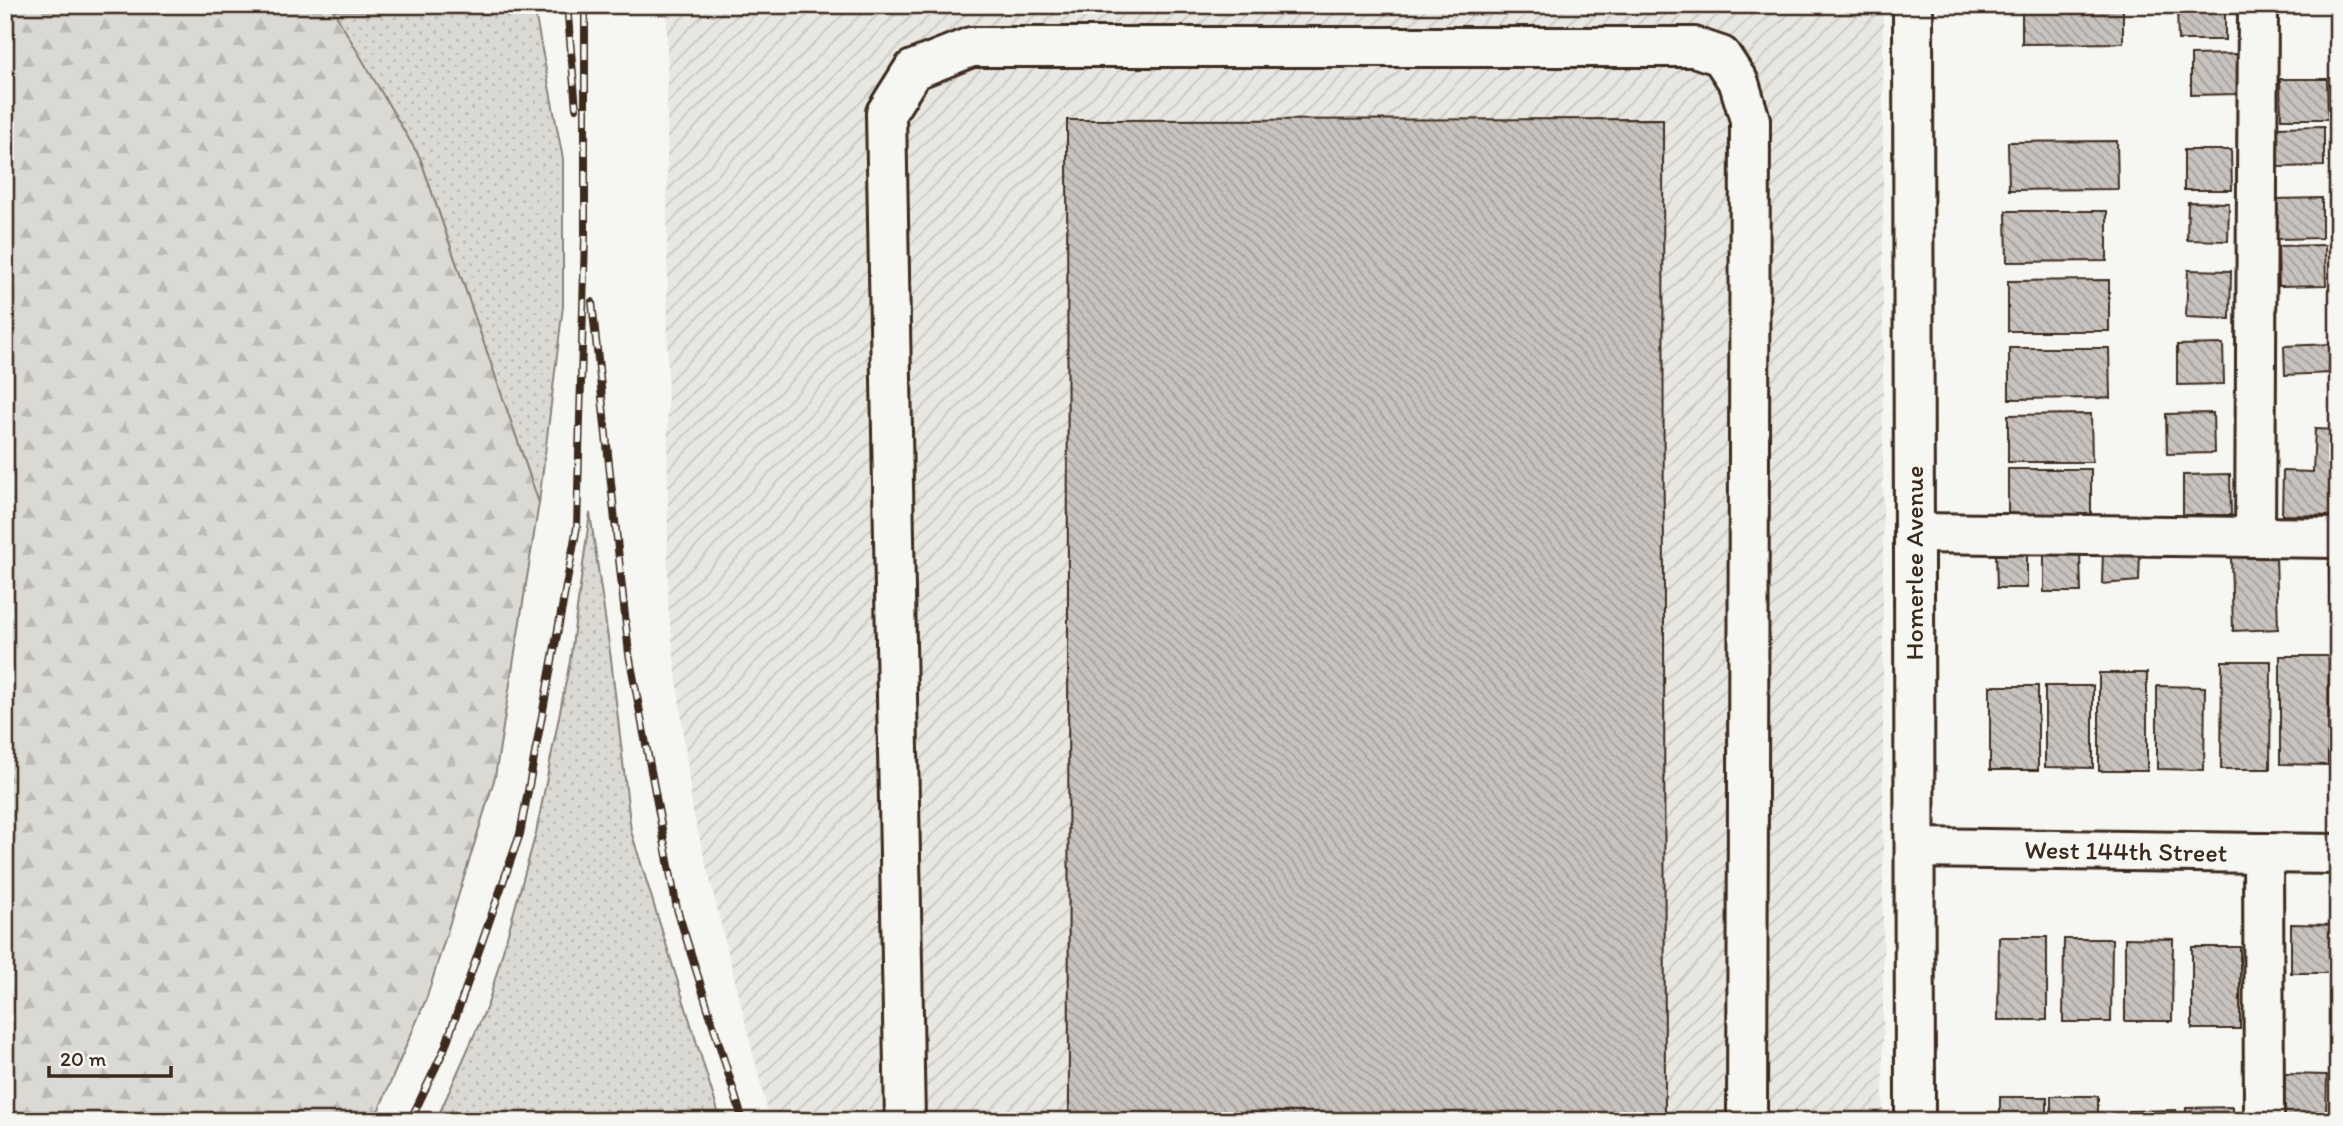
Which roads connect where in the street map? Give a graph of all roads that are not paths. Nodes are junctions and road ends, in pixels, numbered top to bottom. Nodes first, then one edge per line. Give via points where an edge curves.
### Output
1 (1913, 5) edge
2 (2258, 5) edge
3 (1914, 533) junction
4 (2255, 537) junction
5 (2338, 538) edge
6 (1915, 848) junction
7 (2263, 853) junction
8 (2338, 854) edge
9 (905, 1121) edge
10 (1747, 1121) edge
11 (1915, 1121) edge
12 (2264, 1121) edge

1 - 3 street, Homerlee Avenue
2 - 4 street
3 - 4 street
3 - 6 street, Homerlee Avenue
4 - 5 street
6 - 7 street, West 144th Street
6 - 11 street, Homerlee Avenue
7 - 8 street, West 144th Street
7 - 12 street
9 - 10 street via 886,113 913,70 971,47 1694,47 1721,56 1739,83 1749,120

